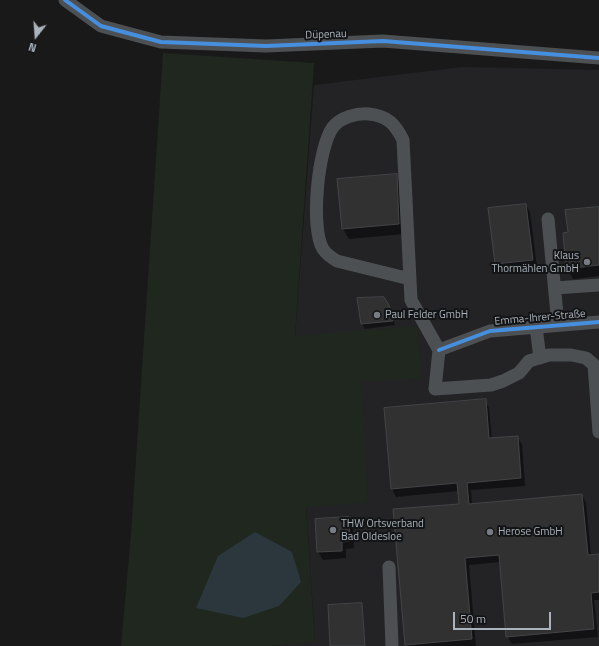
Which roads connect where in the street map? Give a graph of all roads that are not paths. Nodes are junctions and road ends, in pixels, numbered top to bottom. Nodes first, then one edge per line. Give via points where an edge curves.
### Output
1 (65, 0) edge
2 (599, 58) edge
3 (548, 219) dead end
4 (410, 279) junction
5 (599, 284) edge
6 (555, 288) junction
7 (599, 322) edge
8 (558, 325) junction
9 (536, 327) junction
10 (439, 350) junction
11 (540, 358) junction
12 (599, 432) edge
13 (389, 567) dead end
14 (392, 646) edge

1 - 2 street, Düpenau via 101,26 160,42 266,46 383,41
3 - 6 street
4 - 4 street via 404,140 397,128 385,118 364,114 348,117 334,126 324,144 317,197 317,221 323,250 330,257 348,265
4 - 10 street via 412,300
5 - 6 street
6 - 8 street
7 - 8 street, Emma-Ihrer-Straße
8 - 9 street, Emma-Ihrer-Straße
9 - 10 street, Emma-Ihrer-Straße via 490,331
9 - 11 street
10 - 11 street via 435,389 491,385 519,373 529,361
11 - 12 street via 549,355 571,355 586,358 594,366
13 - 14 street

